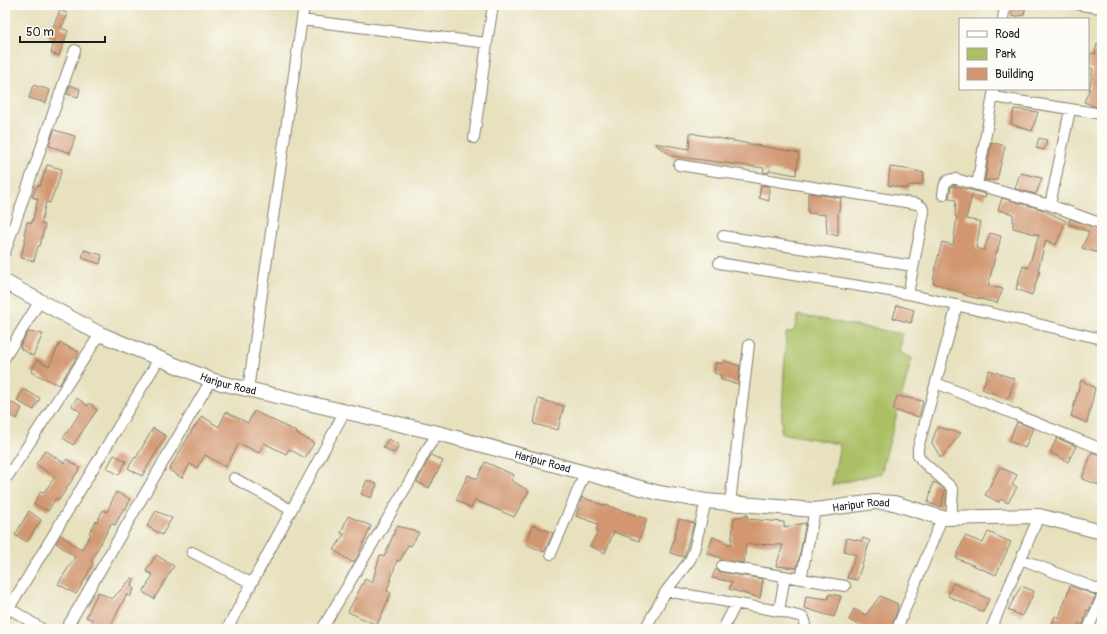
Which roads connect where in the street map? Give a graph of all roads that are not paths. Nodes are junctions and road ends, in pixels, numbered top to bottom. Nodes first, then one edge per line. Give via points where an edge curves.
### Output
1 (304, 5) edge
2 (493, 5) edge
3 (1005, 5) edge
4 (1080, 5) edge
5 (1102, 8) edge
6 (1003, 18) edge
7 (302, 20) junction
8 (487, 43) junction
9 (75, 50) dead end
10 (993, 93) edge
11 (1070, 110) junction
12 (1102, 114) edge
13 (474, 138) dead end
14 (679, 165) dead end
15 (977, 185) junction
16 (943, 195) dead end
17 (1050, 205) junction
18 (1102, 224) edge
19 (723, 236) dead end
20 (5, 252) edge
21 (719, 264) dead end
22 (913, 266) junction
23 (5, 282) edge
24 (908, 294) junction
25 (40, 301) junction
26 (957, 305) junction
27 (100, 334) junction
28 (1102, 339) edge
29 (749, 346) dead end
30 (5, 357) edge
31 (159, 359) junction
32 (211, 380) junction
33 (936, 383) junction
34 (248, 390) junction
35 (345, 411) junction
36 (438, 433) junction
37 (1102, 449) edge
38 (585, 473) junction
39 (8, 476) dead end
40 (234, 478) dead end
41 (706, 502) junction
42 (730, 504) junction
43 (291, 510) junction
44 (815, 510) junction
45 (1039, 516) junction
46 (946, 518) junction
47 (1102, 532) edge
48 (192, 552) dead end
49 (551, 554) dead end
50 (1021, 560) junction
51 (722, 566) dead end
52 (785, 576) junction
53 (801, 579) junction
54 (251, 583) junction
55 (845, 586) dead end
56 (666, 591) junction
57 (1102, 591) edge
58 (1102, 597) edge
59 (736, 604) junction
60 (7, 611) edge
61 (779, 611) junction
62 (42, 629) edge
63 (66, 629) edge
64 (227, 629) edge
65 (322, 629) edge
66 (645, 629) edge
67 (723, 629) edge
68 (803, 629) edge
69 (897, 629) edge
70 (991, 629) edge
71 (1088, 629) edge

1 - 7 street
2 - 8 street
3 - 6 street
4 - 5 street
7 - 8 street
7 - 34 street
8 - 13 street
9 - 20 street
10 - 11 street
10 - 15 street
11 - 12 street
11 - 17 street
14 - 22 street via 917,204 924,212
15 - 16 street via 951,179 944,185
15 - 17 street
17 - 18 street
19 - 22 street
21 - 24 street
22 - 24 street
23 - 25 street, Haripur Road
24 - 26 street
25 - 27 street, Haripur Road
25 - 30 street
26 - 28 street
26 - 33 street
27 - 31 street, Haripur Road
27 - 39 street
29 - 42 street
31 - 32 street, Haripur Road
31 - 60 street
32 - 34 street, Haripur Road
32 - 63 street
33 - 37 street
33 - 46 street via 918,455 953,491
34 - 35 street, Haripur Road
35 - 36 street, Haripur Road
35 - 43 street
36 - 38 street, Haripur Road
36 - 65 street
38 - 41 street, Haripur Road via 659,493
38 - 49 street
40 - 43 street
41 - 42 street, Haripur Road
41 - 56 street via 690,560
42 - 44 street, Haripur Road
43 - 54 street
44 - 46 street, Haripur Road via 875,502 894,503
44 - 53 street
45 - 46 street, Haripur Road
45 - 47 street, Haripur Road
45 - 50 street
46 - 69 street
48 - 54 street
50 - 57 street
50 - 70 street
51 - 52 street
52 - 53 street
52 - 61 street
53 - 55 street
54 - 64 street
56 - 59 street
56 - 66 street
58 - 71 street
59 - 61 street
59 - 67 street
60 - 62 street
61 - 68 street via 804,618

